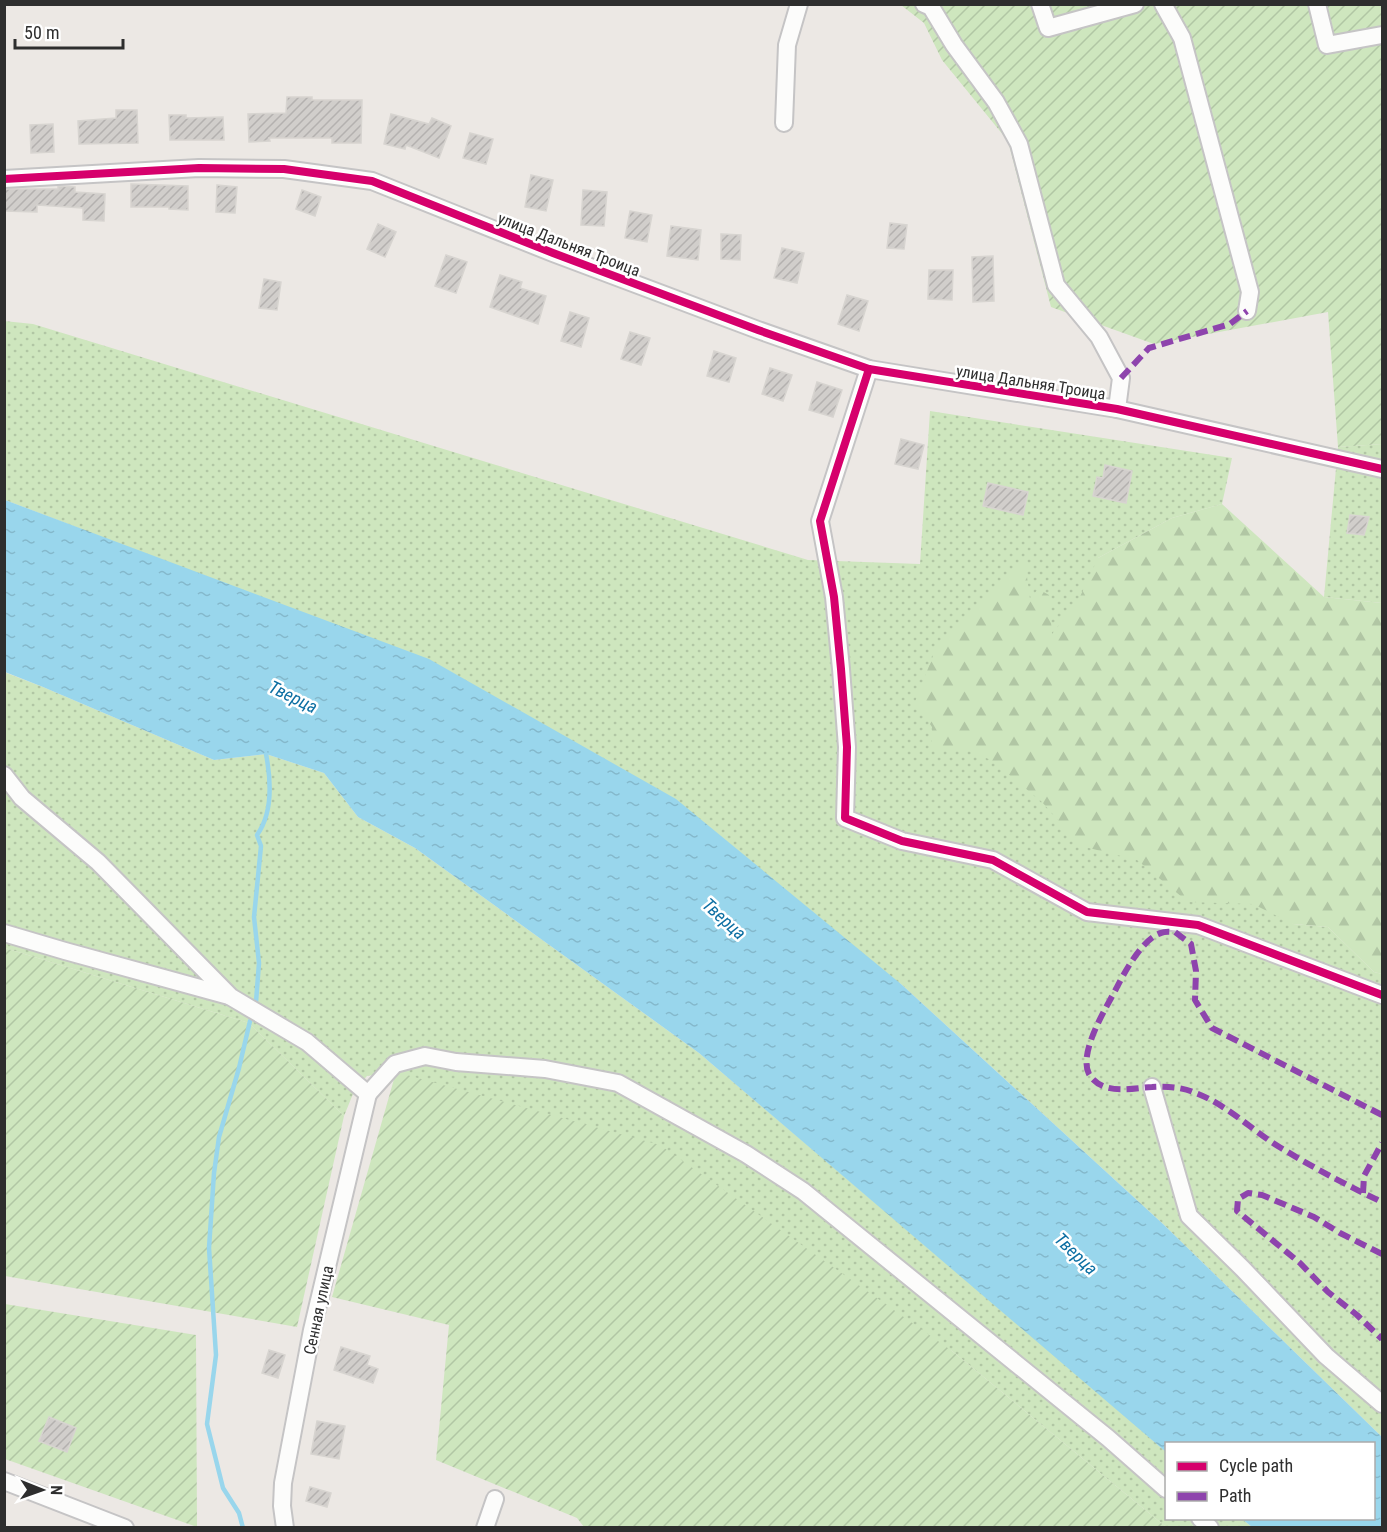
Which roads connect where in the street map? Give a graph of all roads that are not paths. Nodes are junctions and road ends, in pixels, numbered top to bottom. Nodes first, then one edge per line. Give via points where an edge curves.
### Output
1 (799, 4) edge
2 (924, 4) edge
3 (1040, 4) edge
4 (1135, 4) edge
5 (1163, 4) edge
6 (1317, 4) edge
7 (1383, 35) edge
8 (784, 123) dead end
9 (4, 179) edge
10 (1247, 311) dead end
11 (869, 369) junction
12 (1117, 410) junction
13 (1383, 469) edge
14 (4, 776) edge
15 (4, 933) edge
16 (1383, 995) edge
17 (231, 997) junction
18 (1152, 1087) dead end
19 (368, 1094) junction
20 (1383, 1404) edge
21 (4, 1480) edge
22 (1165, 1487) edge
23 (495, 1498) dead end
24 (125, 1527) edge
25 (285, 1527) edge
26 (484, 1527) edge

1 - 8 street via 787,45
2 - 12 street via 931,8 996,102 1019,144 1056,285 1099,338 1121,378
3 - 4 street via 1048,28
5 - 10 street via 1182,38 1250,292
6 - 7 street via 1327,45
9 - 11 street, улица Дальняя Троица via 199,168 273,169 372,181 596,269
11 - 12 street, улица Дальняя Троица
11 - 16 street via 820,521 834,597 841,669 847,747 845,818 902,841 993,860 1087,912 1198,925
12 - 13 street, улица Дальняя Троица
14 - 17 street via 22,798 98,862
15 - 17 street
17 - 19 street via 307,1042
18 - 20 street via 1189,1216 1326,1356
19 - 22 street via 395,1065 425,1056 618,1083 746,1154 803,1191 1100,1430
19 - 25 street, Сенная улица via 306,1366 284,1483
21 - 24 street
23 - 26 street

